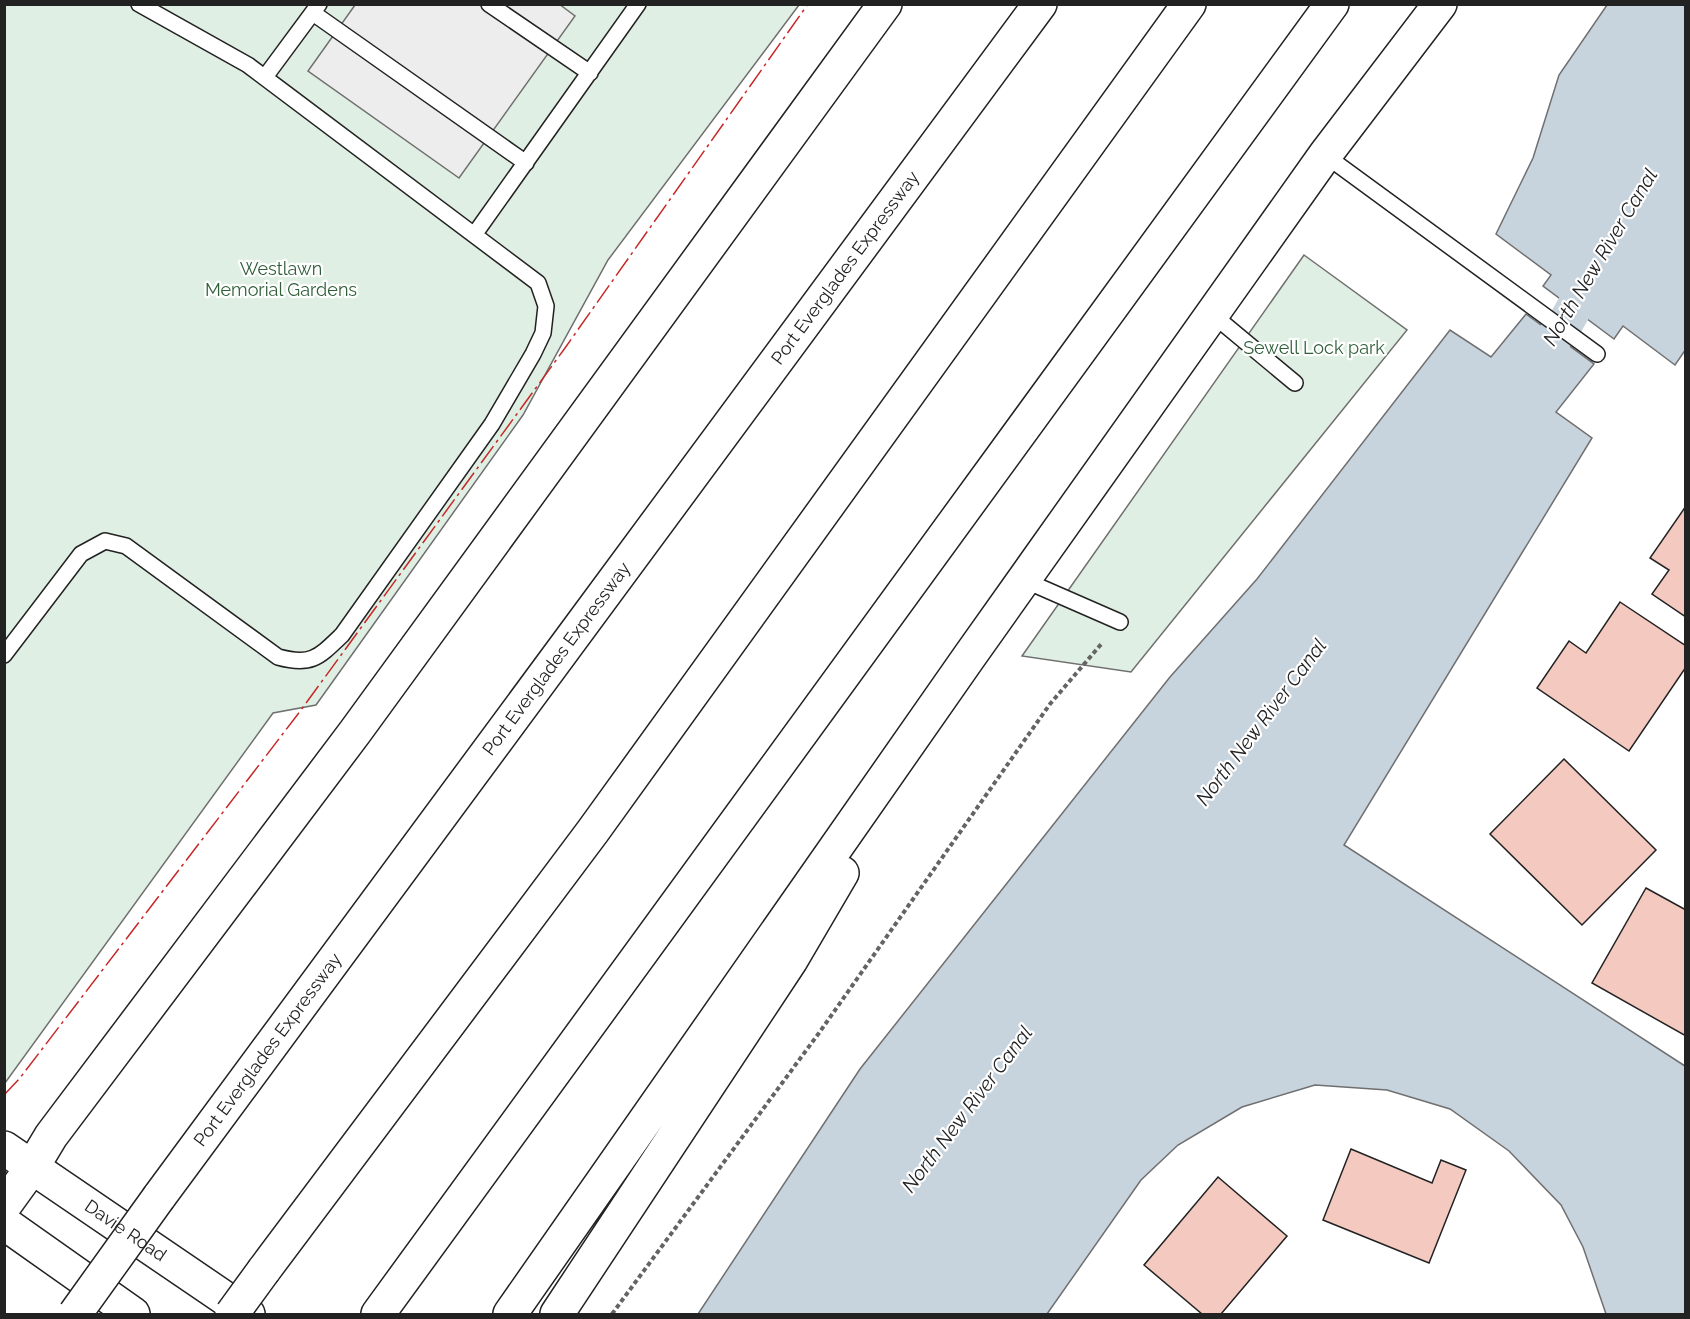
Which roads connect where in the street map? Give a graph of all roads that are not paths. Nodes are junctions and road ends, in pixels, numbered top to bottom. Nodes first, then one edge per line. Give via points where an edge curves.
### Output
1 (139, 4) edge
2 (489, 4) edge
3 (638, 4) edge
4 (885, 4) edge
5 (1040, 4) edge
6 (1189, 4) edge
7 (1332, 4) edge
8 (1440, 4) edge
9 (316, 9) edge
10 (590, 73) junction
11 (265, 77) junction
12 (1324, 155) junction
13 (526, 163) junction
14 (474, 236) junction
15 (1212, 314) junction
16 (1597, 354) dead end
17 (1295, 383) dead end
18 (1024, 580) junction
19 (1120, 622) road end
20 (4, 655) edge
21 (969, 657) junction
22 (4, 1148) edge
23 (33, 1166) junction
24 (4, 1206) edge
25 (4, 1223) edge
26 (75, 1314) edge
27 (133, 1314) edge
28 (232, 1314) edge
29 (248, 1314) edge
30 (378, 1314) edge
31 (510, 1314) edge
32 (556, 1314) edge

1 - 11 lane
2 - 10 lane
3 - 10 lane
4 - 23 main road via 355,732 57,1128
5 - 26 main road, Port Everglades Expressway, bridge
6 - 28 main road, bridge via 593,831
7 - 30 main road
8 - 12 main road
9 - 11 lane
9 - 13 lane
10 - 13 lane
11 - 14 lane
12 - 15 main road
12 - 16 lane
13 - 14 lane
14 - 20 lane via 538,283 546,306 543,333 492,424 342,635 320,657 300,663 278,657 126,546 105,541 81,554
15 - 17 lane
15 - 18 main road
18 - 19 lane
18 - 21 main road
21 - 31 main road
21 - 32 main road via 791,960
22 - 23 main road, Davie Road
23 - 24 main road
23 - 29 main road, Davie Road
25 - 27 main road

